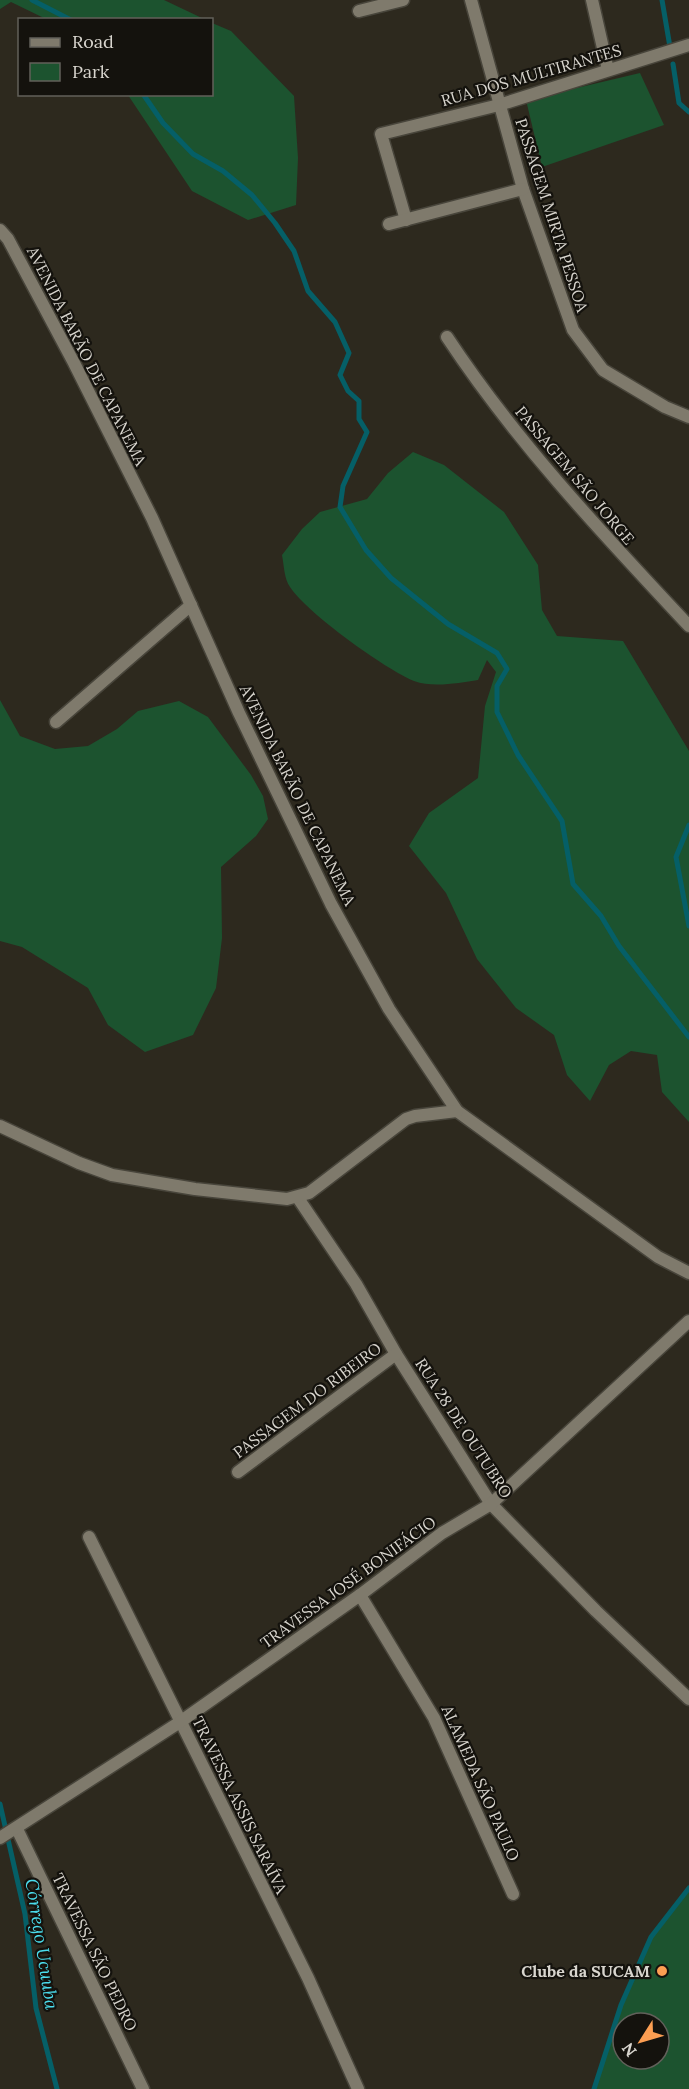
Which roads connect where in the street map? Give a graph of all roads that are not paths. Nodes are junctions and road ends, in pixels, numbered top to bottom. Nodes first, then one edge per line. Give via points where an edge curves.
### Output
1 (403, 0) edge
2 (471, 0) edge
3 (592, 0) edge
4 (359, 11) dead end
5 (689, 45) edge
6 (608, 70) junction
7 (499, 105) junction
8 (523, 189) junction
9 (406, 220) junction
10 (389, 224) dead end
11 (0, 230) edge
12 (447, 337) dead end
13 (689, 417) edge
14 (191, 605) junction
15 (689, 626) edge
16 (56, 722) dead end
17 (457, 1111) junction
18 (0, 1126) edge
19 (298, 1198) junction
20 (689, 1273) edge
21 (689, 1321) edge
22 (396, 1354) junction
23 (238, 1472) dead end
24 (491, 1504) junction
25 (89, 1537) dead end
26 (360, 1595) junction
27 (689, 1699) edge
28 (180, 1722) junction
29 (17, 1829) junction
30 (0, 1838) edge
31 (513, 1894) dead end
32 (143, 2089) edge
33 (358, 2089) edge

1 - 4 street
2 - 7 street, PASSAGEM MIRTA PESSOA
3 - 6 street
5 - 6 street, RUA DOS MULTIRANTES
6 - 7 street, RUA DOS MULTIRANTES
7 - 8 street, PASSAGEM MIRTA PESSOA
7 - 9 street, RUA DOS MULTIRANTES via 381,134
8 - 9 street
8 - 13 street, PASSAGEM MIRTA PESSOA via 573,330 603,370 638,393
9 - 10 street
11 - 14 street, AVENIDA BARÃO DE CAPANEMA via 74,363
12 - 15 street, PASSAGEM SÃO JORGE via 526,445 606,539
14 - 16 street
14 - 17 street, AVENIDA BARÃO DE CAPANEMA via 331,904 389,1009
17 - 19 street via 415,1116 399,1123 318,1187
17 - 20 street, AVENIDA BARÃO DE CAPANEMA via 658,1257
18 - 19 street via 112,1175 207,1190
19 - 22 street, RUA 28 DE OUTUBRO via 356,1284
21 - 24 street, TRAVESSA JOSÉ BONIFÁCIO
22 - 23 street, PASSAGEM DO RIBEIRO
22 - 24 street, RUA 28 DE OUTUBRO
24 - 26 street, TRAVESSA JOSÉ BONIFÁCIO via 442,1533
24 - 27 street, RUA 28 DE OUTUBRO
25 - 28 street, TRAVESSA ASSIS SARAÍVA
26 - 28 street, TRAVESSA JOSÉ BONIFÁCIO
26 - 31 street, ALAMEDA SÃO PAULO via 434,1718
28 - 29 street, TRAVESSA JOSÉ BONIFÁCIO
28 - 33 street, TRAVESSA ASSIS SARAÍVA via 308,1978
29 - 30 street, TRAVESSA JOSÉ BONIFÁCIO
29 - 32 street, TRAVESSA SÃO PEDRO

